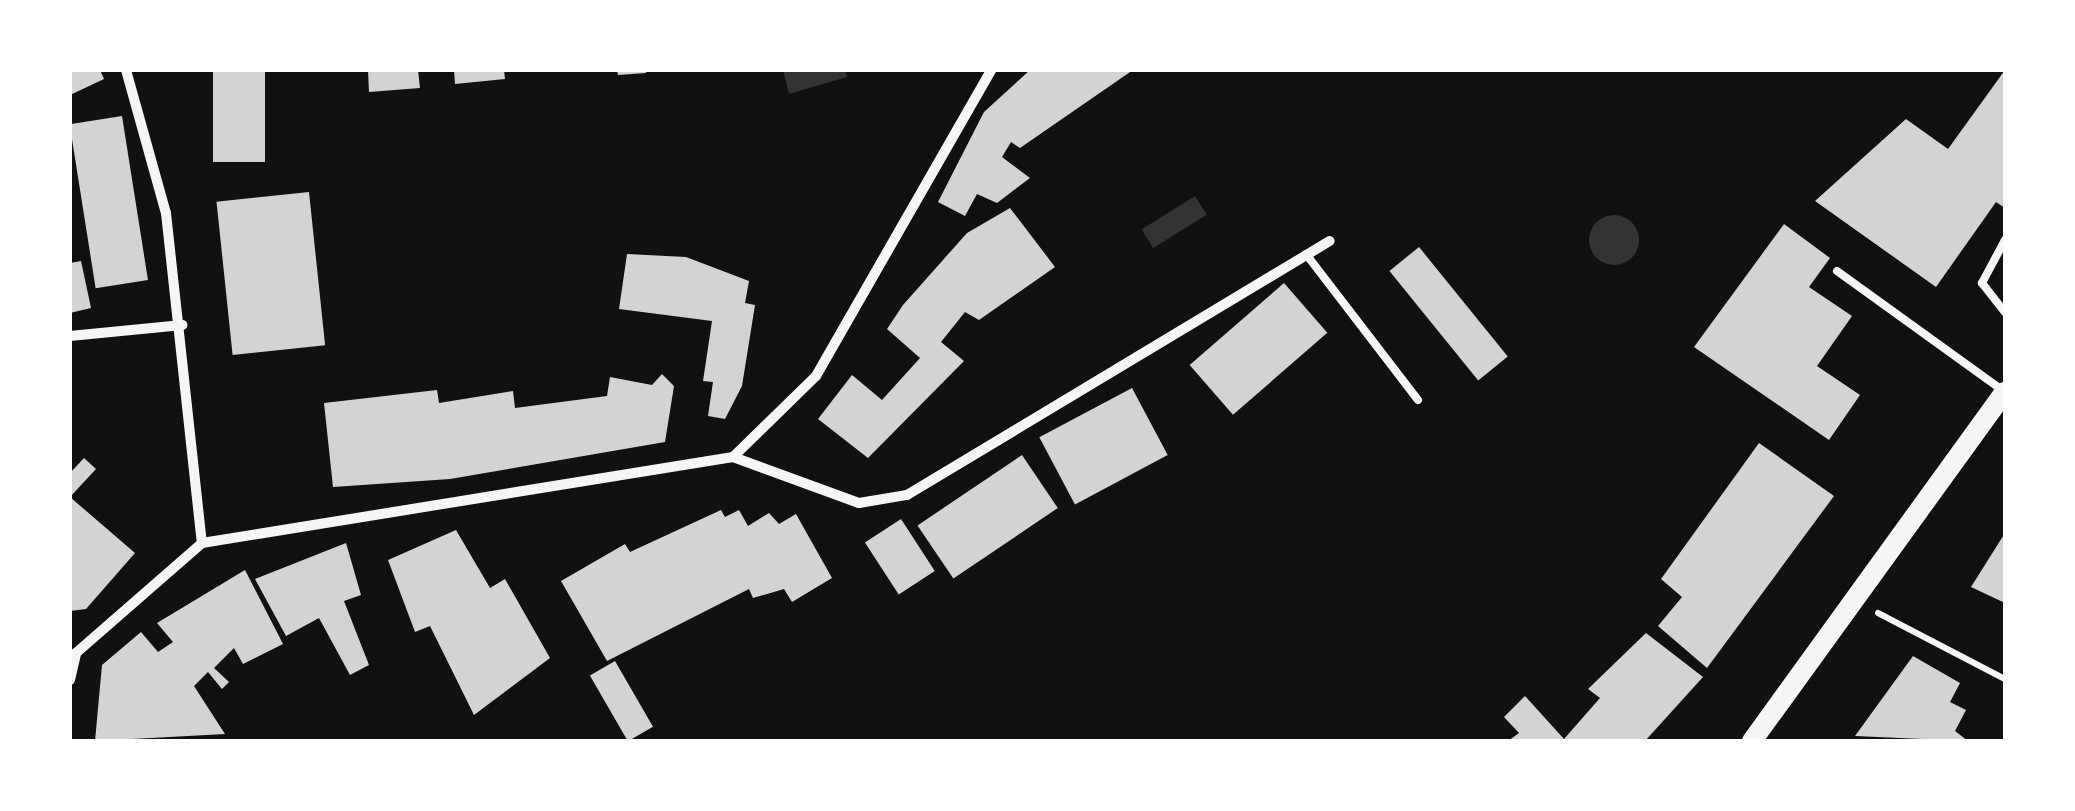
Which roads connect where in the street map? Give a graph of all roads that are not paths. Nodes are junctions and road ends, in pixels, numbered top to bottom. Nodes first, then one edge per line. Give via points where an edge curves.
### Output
1 (126, 70) edge
2 (991, 70) edge
3 (2005, 240) edge
4 (1329, 241) dead end
5 (1306, 254) junction
6 (1837, 271) dead end
7 (2005, 312) edge
8 (182, 325) junction
9 (70, 336) edge
10 (2005, 392) edge
11 (1418, 400) dead end
12 (733, 457) junction
13 (202, 543) junction
14 (73, 649) edge
15 (70, 680) edge
16 (1752, 741) edge

1 - 8 street via 166,213
2 - 12 street via 816,376
3 - 7 lane via 1982,283
4 - 5 street
5 - 11 lane
5 - 12 street via 907,495 859,503
6 - 10 lane
8 - 9 street
8 - 13 street
10 - 16 main road via 1859,604
12 - 13 street
13 - 14 street
14 - 15 street

